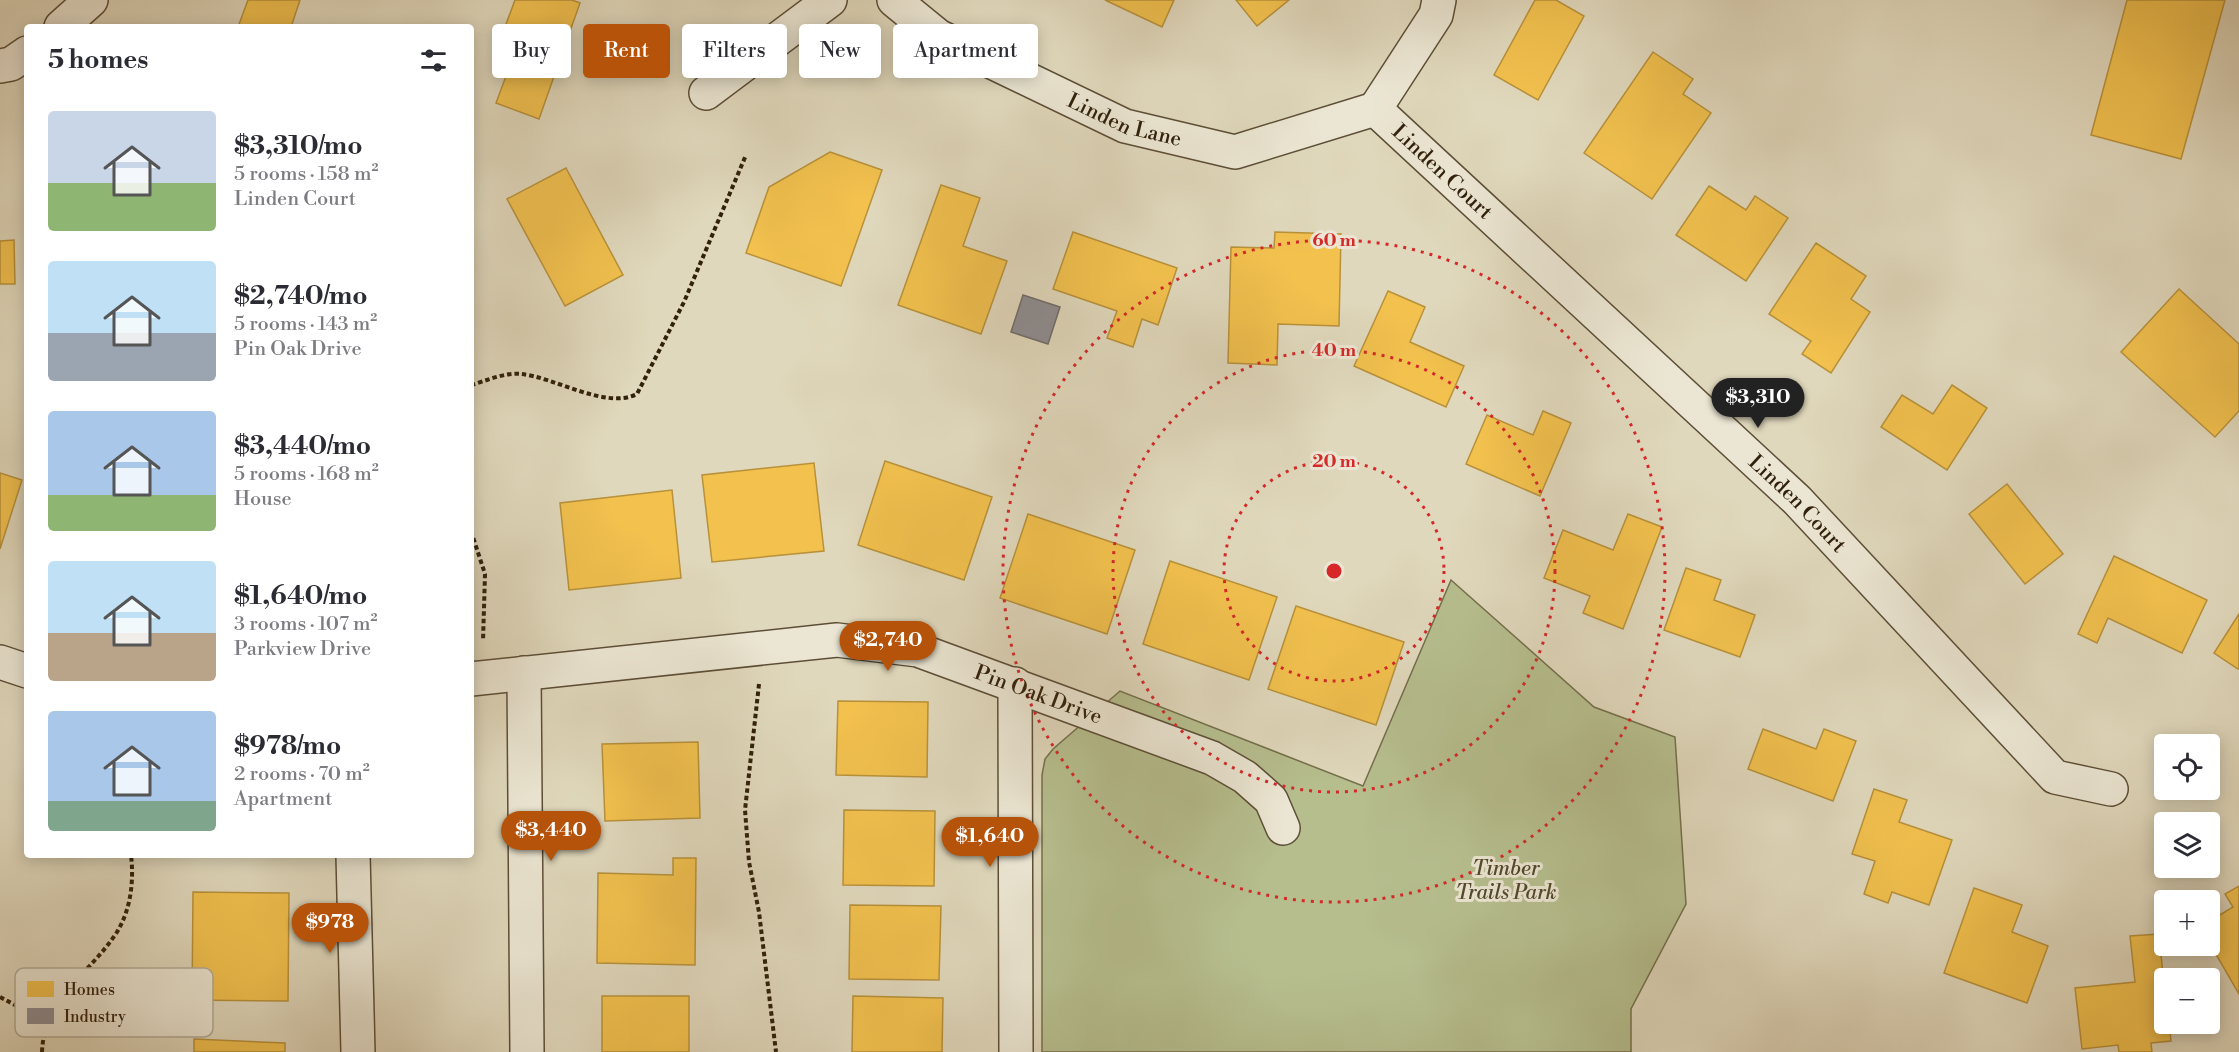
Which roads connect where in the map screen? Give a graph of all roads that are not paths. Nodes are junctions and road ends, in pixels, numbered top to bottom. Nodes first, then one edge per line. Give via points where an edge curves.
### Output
1 (91, 0) edge
2 (830, 0) edge
3 (894, 0) edge
4 (1439, 0) edge
5 (64, 24) edge
6 (706, 93) dead end
7 (1375, 109) junction
8 (0, 662) edge
9 (24, 669) edge
10 (524, 673) junction
11 (474, 679) edge
12 (1015, 684) junction
13 (2111, 789) dead end
14 (1283, 828) dead end
15 (353, 858) edge
16 (358, 1052) edge
17 (527, 1052) edge
18 (1016, 1052) edge

1 - 5 street
2 - 6 street
3 - 7 street, Linden Lane via 938,36 1125,126 1235,152
4 - 7 street via 1436,15
7 - 13 street, Linden Court via 1797,500 2055,777
8 - 9 street
10 - 11 street, Pin Oak Drive
10 - 12 street, Pin Oak Drive via 837,640 918,650
10 - 17 street
12 - 14 street, Pin Oak Drive via 1212,758 1245,777 1271,800
12 - 18 street
15 - 16 street

